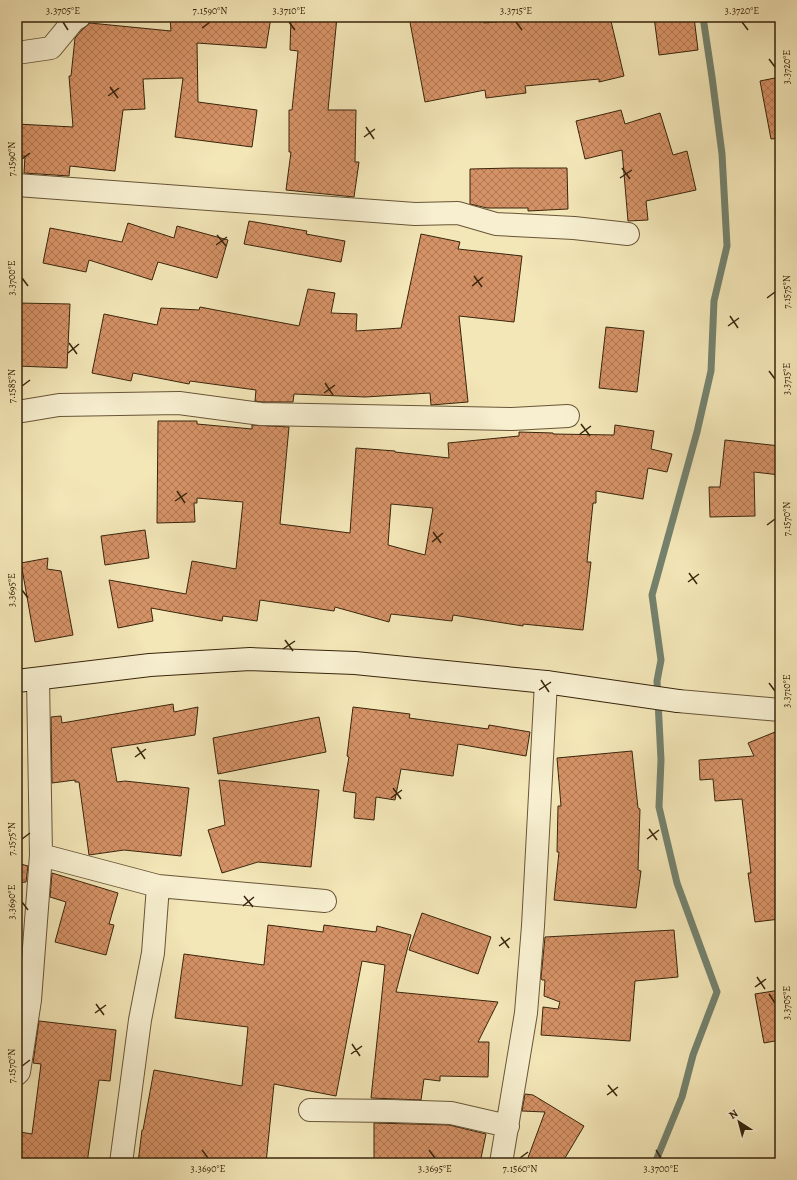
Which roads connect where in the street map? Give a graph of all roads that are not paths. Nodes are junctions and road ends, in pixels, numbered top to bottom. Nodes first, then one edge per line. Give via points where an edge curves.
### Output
1 (79, 17) edge
2 (17, 53) edge
3 (17, 185) edge
4 (628, 234) dead end
5 (17, 412) edge
6 (568, 416) dead end
7 (27, 680) edge
8 (546, 682) junction
9 (780, 710) edge
10 (41, 855) junction
11 (158, 886) junction
12 (325, 901) dead end
13 (17, 1074) edge
14 (310, 1110) dead end
15 (508, 1126) junction
16 (121, 1163) edge
17 (501, 1163) edge

1 - 2 street via 51,48
3 - 4 street via 415,214 458,213 496,224
5 - 6 street via 59,406 179,403 261,414 512,419
7 - 8 street via 150,666 250,659 355,663
7 - 10 street
8 - 9 street via 678,701
8 - 15 street via 526,1013
10 - 11 street
10 - 13 street via 30,1000
11 - 12 street
11 - 16 street via 153,952 140,1020
14 - 15 street via 451,1114
15 - 17 street

